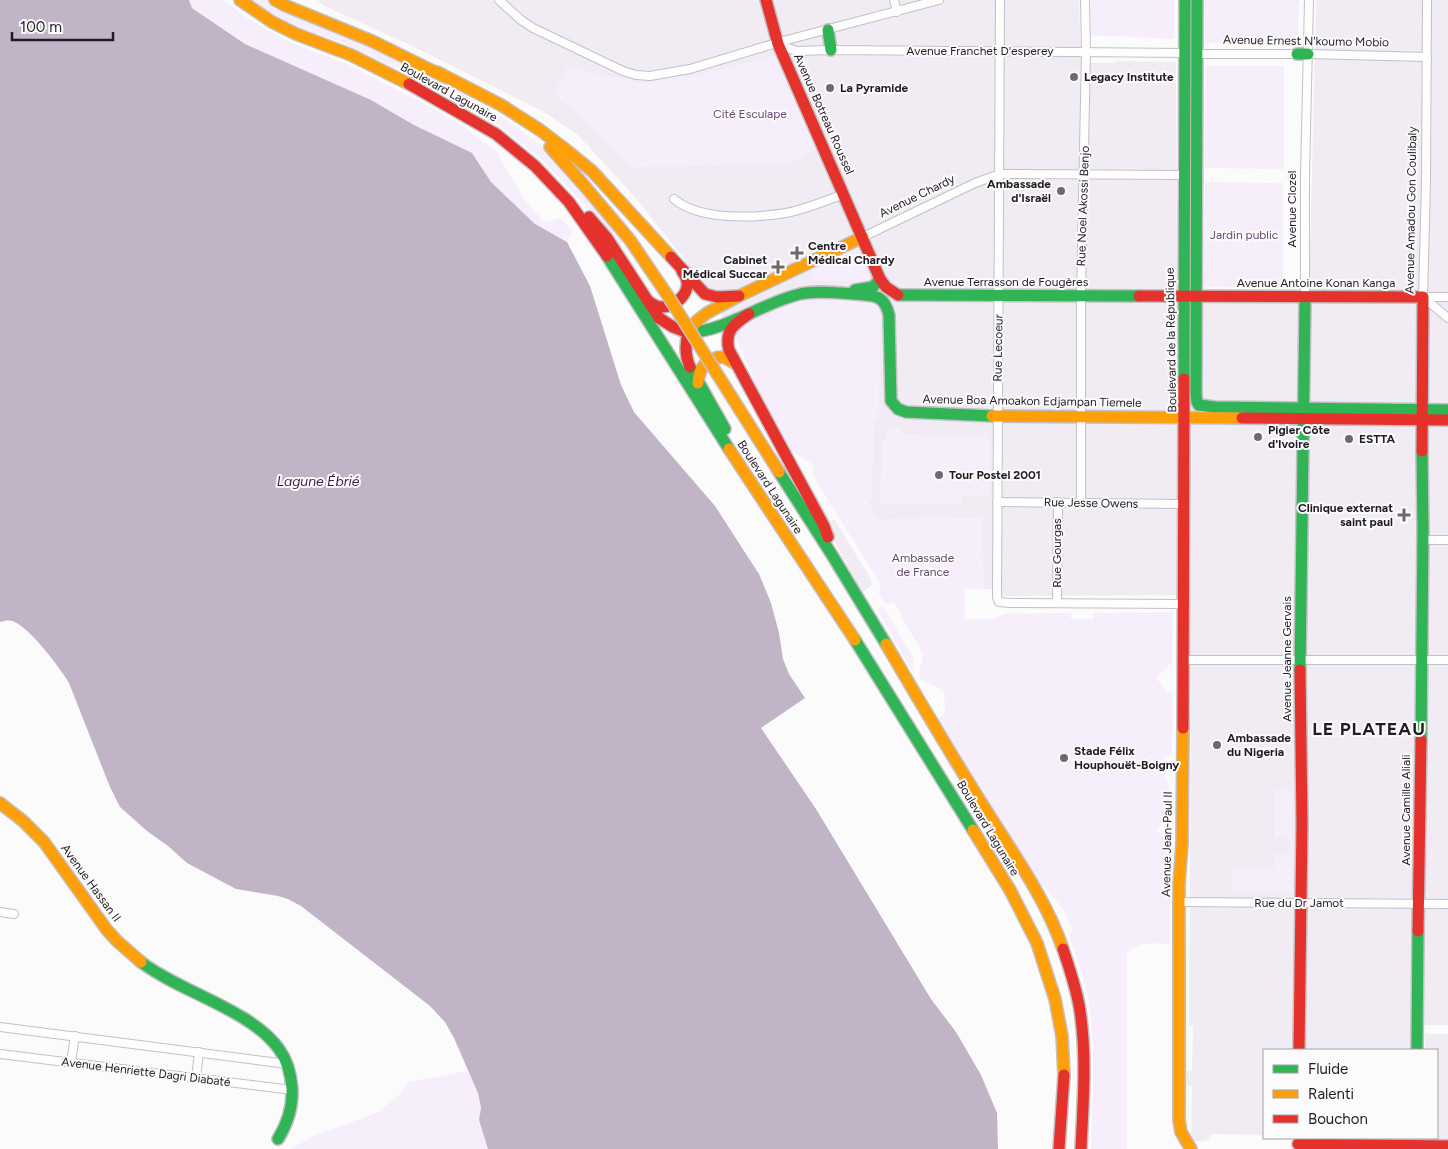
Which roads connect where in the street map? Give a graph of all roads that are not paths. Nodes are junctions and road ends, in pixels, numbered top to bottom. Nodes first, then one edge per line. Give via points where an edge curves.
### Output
1 (240, 0) edge
2 (275, 0) edge
3 (293, 0) edge
4 (766, 0) edge
5 (894, 0) edge
6 (939, 0) edge
7 (1000, 0) edge
8 (1086, 0) edge
9 (1185, 0) edge
10 (1197, 0) edge
11 (1309, 0) edge
12 (1427, 0) edge
13 (501, 1) edge
14 (897, 12) junction
15 (306, 14) junction
16 (828, 30) junction
17 (778, 44) junction
18 (831, 50) junction
19 (1000, 52) junction
20 (1086, 52) junction
21 (1184, 54) junction
22 (1197, 54) junction
23 (1302, 54) junction
24 (1427, 57) junction
25 (437, 72) junction
26 (1000, 174) junction
27 (1085, 174) junction
28 (1184, 174) junction
29 (844, 194) junction
30 (674, 199) dead end
31 (569, 202) junction
32 (863, 237) junction
33 (676, 263) junction
34 (780, 277) junction
35 (880, 279) junction
36 (836, 293) junction
37 (897, 295) junction
38 (999, 295) junction
39 (739, 296) junction
40 (1081, 296) junction
41 (1183, 296) junction
42 (1196, 296) junction
43 (788, 297) junction
44 (1423, 297) junction
45 (1448, 297) edge
46 (1305, 299) junction
47 (646, 300) junction
48 (750, 314) junction
49 (889, 315) junction
50 (1448, 318) edge
51 (688, 333) junction
52 (736, 364) junction
53 (698, 383) junction
54 (1199, 404) junction
55 (1448, 410) edge
56 (1303, 413) junction
57 (1422, 415) junction
58 (997, 416) junction
59 (1082, 417) junction
60 (1183, 417) junction
61 (1448, 420) edge
62 (751, 483) junction
63 (997, 502) junction
64 (1058, 502) junction
65 (1081, 502) junction
66 (1184, 504) junction
67 (1422, 540) junction
68 (1448, 540) edge
69 (832, 555) junction
70 (1057, 603) junction
71 (1184, 604) junction
72 (1183, 660) junction
73 (1300, 660) junction
74 (1421, 660) junction
75 (1448, 660) edge
76 (0, 803) edge
77 (1179, 902) junction
78 (1300, 903) junction
79 (1419, 904) junction
80 (1448, 904) edge
81 (0, 912) edge
82 (14, 914) dead end
83 (0, 1027) edge
84 (75, 1036) junction
85 (1299, 1049) edge
86 (1417, 1049) edge
87 (199, 1052) junction
88 (0, 1054) edge
89 (71, 1062) junction
90 (283, 1063) junction
91 (196, 1078) junction
92 (289, 1090) junction
93 (276, 1144) edge
94 (1298, 1144) edge
95 (1417, 1144) edge
96 (1448, 1146) edge
97 (1059, 1147) edge
98 (1355, 1147) edge
99 (1081, 1149) edge
100 (1191, 1149) edge
101 (1444, 1149) edge

1 - 31 main road, Boulevard Lagunaire via 272,22 351,55 487,128 534,166
2 - 15 main road, Boulevard Lagunaire
3 - 15 main road
4 - 17 main road, Avenue Botreau Roussel
5 - 14 street
6 - 14 street
7 - 19 street, Rue Lecoeur
8 - 20 street, Rue Noel Akossi Benjo
9 - 21 main road, Boulevard de la République
10 - 22 main road, Boulevard de la République
11 - 23 street, Avenue Clozel
12 - 24 street, Avenue Amadou Gon Coulibaly
13 - 17 street via 533,28 636,75 650,76 690,69
14 - 16 street
15 - 25 main road, Boulevard Lagunaire
16 - 17 street
16 - 18 main road
17 - 18 street, Avenue Franchet D'esperey via 796,51
17 - 29 main road, Avenue Botreau Roussel
18 - 19 street, Avenue Franchet D'esperey
19 - 20 street, Avenue Franchet D'esperey
19 - 26 street, Rue Lecoeur
20 - 21 street, Avenue Franchet D'esperey
20 - 27 street, Rue Noel Akossi Benjo
21 - 22 main road, Avenue Ernest N'koumo Mobio
21 - 28 main road, Boulevard de la République
22 - 23 street, Avenue Ernest N'koumo Mobio
22 - 42 main road, Boulevard de la République
23 - 24 street, Avenue Ernest N'koumo Mobio
23 - 46 street, Avenue Clozel
24 - 44 street, Avenue Amadou Gon Coulibaly
25 - 33 main road via 501,104 565,149 592,171
25 - 69 main road, Boulevard Lagunaire, bridge via 538,135 558,154 630,240
26 - 27 street, Avenue Chardy
26 - 32 street, Avenue Chardy
26 - 38 street, Rue Lecoeur
27 - 28 street, Avenue Chardy
27 - 40 street, Rue Noel Akossi Benjo
28 - 41 main road, Boulevard de la République
29 - 30 street via 786,213 735,216 695,210
29 - 32 main road, Avenue Botreau Roussel
31 - 47 main road via 600,229
31 - 62 main road, Boulevard Lagunaire via 602,248
32 - 34 main road, Avenue Chardy
32 - 35 main road
33 - 39 main road via 712,298
33 - 47 main road via 686,278 686,289 680,300 662,307
34 - 39 main road, Avenue Chardy
34 - 43 main road via 777,290 780,295
35 - 36 main road via 873,287
35 - 37 main road
36 - 43 main road via 813,292
36 - 49 main road via 880,298 885,302
37 - 38 main road, Avenue Terrasson de Fougères
37 - 49 main road
38 - 40 main road, Avenue Terrasson de Fougères
38 - 58 street, Rue Lecoeur
39 - 51 main road, Avenue Chardy via 701,317
40 - 41 main road, Avenue Terrasson de Fougères
40 - 59 street, Rue Noel Akossi Benjo
41 - 42 main road, Avenue Antoine Konan Kanga
41 - 60 main road, Boulevard de la République
42 - 46 main road, Avenue Antoine Konan Kanga
42 - 54 main road, Boulevard de la République via 1196,394
43 - 48 main road
44 - 45 street, Avenue Antoine Konan Kanga
44 - 46 main road, Avenue Antoine Konan Kanga
44 - 50 street
44 - 57 main road, Avenue Amadou Gon Coulibaly
46 - 56 main road, Avenue Clozel
47 - 51 main road via 666,325
48 - 51 main road via 702,332
48 - 52 main road via 728,333 727,344
49 - 58 main road, Avenue Boa Amoakon Edjampan Tiemele via 890,393 895,406 906,412
51 - 53 main road via 686,355
52 - 53 main road via 722,357 708,360 700,369
52 - 69 main road via 824,526
53 - 62 main road via 716,410
54 - 56 main road, Boulevard de la République
54 - 60 main road
55 - 57 main road, Boulevard de la République
56 - 57 main road, Boulevard de la République
56 - 60 main road, Boulevard de la République via 1214,419
56 - 73 main road, Avenue Jeanne Gervais
57 - 61 main road, Boulevard de la République
57 - 67 main road, Avenue Camille Aliali
58 - 59 main road, Avenue Boa Amoakon Edjampan Tiemele
58 - 63 street, Rue Lecoeur
59 - 60 main road, Avenue Boa Amoakon Edjampan Tiemele
59 - 65 street, Rue Noel Akossi Benjo
60 - 66 main road, Avenue Jean-Paul II
62 - 97 main road, Boulevard Lagunaire via 859,645 1010,890 1037,943 1055,999 1062,1036 1064,1070
63 - 64 street, Rue Jesse Owens
63 - 70 street, Rue Lecoeur via 999,602
64 - 65 street, Rue Jesse Owens
64 - 70 street, Rue Gourgas
65 - 66 street, Rue Jesse Owens
66 - 71 main road, Avenue Jean-Paul II
67 - 68 street
67 - 74 main road, Avenue Camille Aliali
69 - 99 main road, Boulevard Lagunaire via 1040,897 1056,929 1074,986 1083,1037
70 - 71 street, Rue Lecoeur
71 - 72 main road, Avenue Jean-Paul II
72 - 73 street
72 - 77 main road, Avenue Jean-Paul II
73 - 74 street
73 - 78 main road, Avenue Jeanne Gervais
74 - 75 street
74 - 79 main road, Avenue Camille Aliali
76 - 90 main road, Avenue Hassan II via 38,834 98,919 127,951 163,977 235,1014 266,1036
77 - 78 street, Rue du Dr Jamot
77 - 100 main road, Avenue Jean-Paul II via 1179,1120 1181,1132
78 - 79 street, Rue du Dr Jamot
78 - 85 main road, Avenue Jeanne Gervais
79 - 80 street, Rue du Dr Jamot
79 - 86 main road, Avenue Camille Aliali
81 - 82 street
83 - 84 street
84 - 87 street
84 - 89 street
87 - 90 street
87 - 91 street
88 - 89 street, Avenue Henriette Dagri Diabaté
89 - 91 street, Avenue Henriette Dagri Diabaté
90 - 92 main road, Avenue Hassan II
91 - 92 street, Avenue Henriette Dagri Diabaté
92 - 93 main road, Avenue Hassan II via 291,1114
94 - 98 main road
95 - 96 main road
95 - 98 main road
96 - 101 main road

